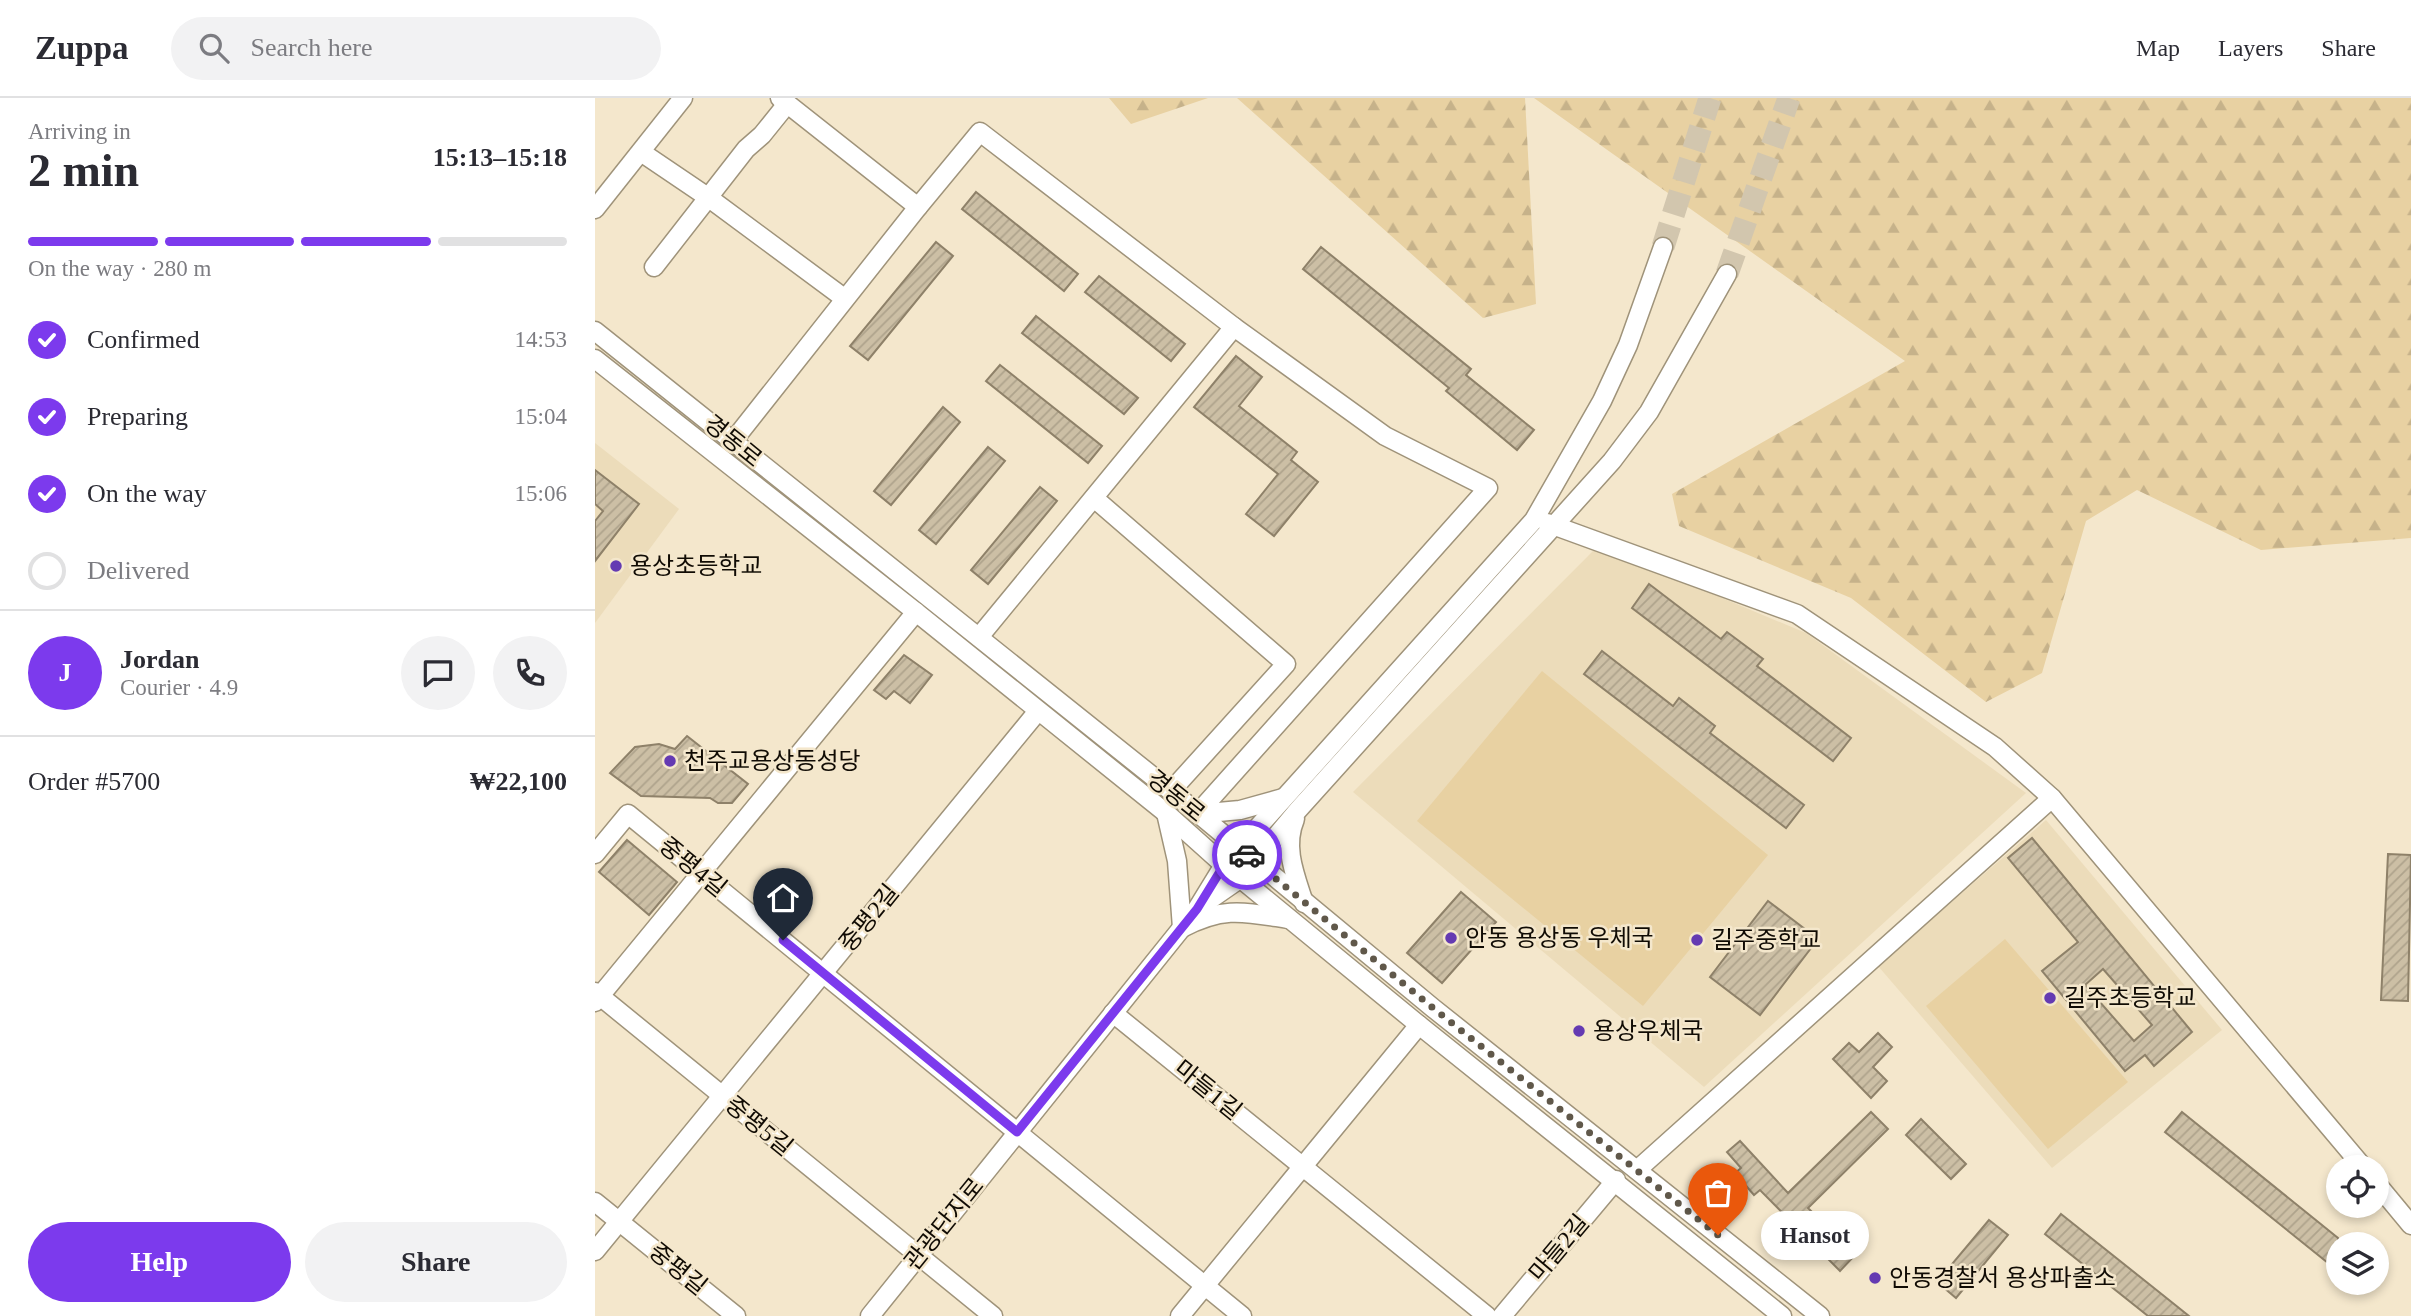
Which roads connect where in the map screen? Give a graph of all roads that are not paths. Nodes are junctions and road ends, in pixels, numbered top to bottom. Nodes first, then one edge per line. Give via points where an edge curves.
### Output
1 (683, 98) edge
2 (784, 101) edge
3 (641, 152) junction
4 (709, 198) junction
5 (918, 207) junction
6 (595, 209) edge
7 (1663, 247) tunnel mouth
8 (654, 267) dead end
9 (1727, 274) tunnel mouth
10 (844, 298) junction
11 (1234, 327) junction
12 (595, 331) edge
13 (595, 359) edge
14 (733, 440) junction
15 (1094, 498) junction
16 (1534, 520) junction
17 (1556, 524) junction
18 (916, 612) junction
19 (978, 637) junction
20 (1038, 711) junction
21 (1171, 791) junction
22 (1283, 798) junction
23 (2052, 798) junction
24 (1299, 810) junction
25 (1166, 813) junction
26 (1197, 814) junction
27 (1239, 848) junction
28 (595, 854) edge
29 (1255, 861) junction
30 (1224, 865) junction
31 (702, 874) junction
32 (1241, 878) junction
33 (1304, 903) junction
34 (1197, 909) junction
35 (1292, 920) junction
36 (1182, 928) junction
37 (824, 973) junction
38 (597, 997) edge
39 (1113, 1013) junction
40 (1419, 1025) junction
41 (723, 1096) junction
42 (1017, 1132) junction
43 (2353, 1155) edge
44 (1303, 1167) junction
45 (1637, 1170) junction
46 (1616, 1181) junction
47 (2389, 1198) edge
48 (595, 1202) edge
49 (620, 1222) junction
50 (2411, 1225) edge
51 (595, 1251) edge
52 (918, 1255) junction
53 (1205, 1285) junction
54 (736, 1316) edge
55 (870, 1316) edge
56 (993, 1316) edge
57 (1179, 1316) edge
58 (1243, 1316) edge
59 (1487, 1316) edge
60 (1502, 1316) edge
61 (1782, 1316) edge
62 (1820, 1316) edge

1 - 3 street
2 - 4 street
2 - 5 street
3 - 4 street
3 - 6 street
4 - 8 street
4 - 10 street
5 - 10 street
5 - 11 street via 980,132
7 - 16 street via 1628,345 1602,401
9 - 17 street via 1649,412
10 - 14 street
11 - 15 street
11 - 26 street via 1385,436 1488,488
12 - 14 street, 경동로
13 - 18 street, 경동로
14 - 19 street, 경동로
15 - 19 street
15 - 21 street via 1286,664
16 - 17 street
16 - 22 street
17 - 23 street via 1797,614 1995,747
17 - 24 street
18 - 20 street, 경동로
18 - 31 street, 중평5길
19 - 21 street, 경동로
20 - 25 street, 경동로
20 - 37 street, 중평2길
21 - 26 street, 경동로
22 - 26 street via 1240,810
22 - 27 street
23 - 43 street
23 - 45 street
24 - 29 street
24 - 33 street via 1290,830 1289,849
25 - 30 street, 경동로
25 - 36 street via 1177,861
26 - 27 street, 경동로
27 - 29 street, 경동로
27 - 30 street
28 - 31 street, 중평4길 via 628,814
29 - 32 street
29 - 33 street, 경동로
30 - 32 street, 경동로
30 - 34 street
31 - 37 street, 중평4길
31 - 38 street, 중평5길
32 - 34 street
32 - 35 street, 경동로
33 - 45 street, 경동로
34 - 36 street, 관광단지로
35 - 36 street via 1221,912
35 - 40 street, 경동로
36 - 39 street, 관광단지로
37 - 41 street, 중평2길
37 - 42 street, 중평4길
38 - 41 street, 중평5길
39 - 42 street, 관광단지로
39 - 44 street, 마들1길
40 - 44 street
40 - 46 street, 경동로
41 - 49 street, 중평2길
41 - 52 street, 중평5길
42 - 52 street, 관광단지로
42 - 53 street
44 - 53 street
44 - 59 street, 마들1길
45 - 62 street, 경동로
46 - 60 street, 마들2길
46 - 61 street, 경동로
47 - 50 street
48 - 49 street, 중평길
49 - 51 street
49 - 54 street, 중평길
52 - 55 street, 관광단지로
52 - 56 street, 중평5길
53 - 57 street
53 - 58 street

